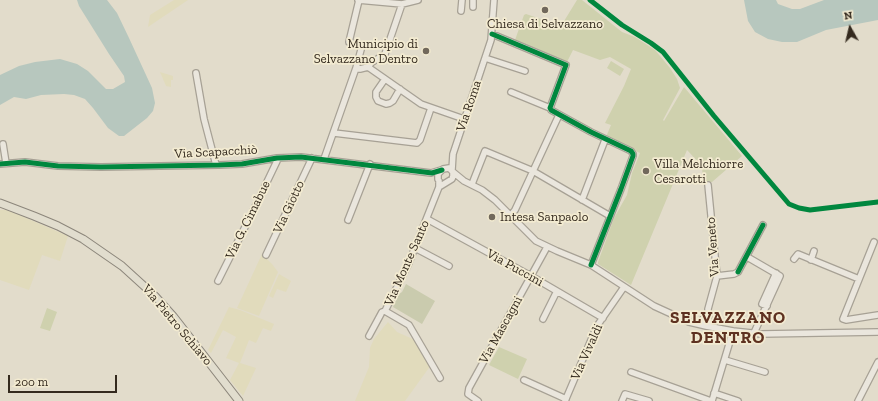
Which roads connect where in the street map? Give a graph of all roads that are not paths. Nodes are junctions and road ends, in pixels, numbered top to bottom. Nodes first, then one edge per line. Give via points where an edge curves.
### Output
1 (358, 0) edge
2 (418, 0) edge
3 (462, 0) edge
4 (473, 0) edge
5 (494, 0) edge
6 (402, 4) junction
7 (473, 7) dead end
8 (461, 11) dead end
9 (492, 34) junction
10 (485, 58) junction
11 (368, 67) junction
12 (356, 68) junction
13 (525, 71) dead end
14 (196, 73) dead end
15 (385, 79) junction
16 (400, 89) junction
17 (511, 92) dead end
18 (431, 108) junction
19 (550, 108) junction
20 (559, 115) junction
21 (464, 119) junction
22 (334, 133) junction
23 (605, 140) junction
24 (3, 144) dead end
25 (453, 154) junction
26 (277, 158) junction
27 (312, 158) junction
28 (324, 159) junction
29 (3, 164) edge
30 (370, 164) junction
31 (216, 165) junction
32 (442, 170) junction
33 (452, 171) junction
34 (533, 171) junction
35 (432, 173) junction
36 (450, 180) junction
37 (464, 181) junction
38 (440, 183) junction
39 (472, 184) junction
40 (708, 185) dead end
41 (582, 200) junction
42 (2, 205) edge
43 (511, 215) junction
44 (610, 216) junction
45 (427, 219) junction
46 (348, 220) dead end
47 (763, 225) dead end
48 (874, 242) dead end
49 (546, 246) junction
50 (416, 248) junction
51 (814, 251) dead end
52 (266, 256) dead end
53 (749, 258) dead end
54 (794, 259) dead end
55 (811, 260) junction
56 (591, 265) junction
57 (449, 266) dead end
58 (531, 276) junction
59 (717, 276) junction
60 (859, 280) junction
61 (218, 281) dead end
62 (624, 287) junction
63 (557, 291) junction
64 (385, 311) junction
65 (878, 316) edge
66 (603, 318) junction
67 (543, 319) dead end
68 (705, 321) junction
69 (878, 328) edge
70 (733, 331) junction
71 (871, 332) junction
72 (878, 332) edge
73 (754, 333) junction
74 (369, 336) dead end
75 (725, 360) junction
76 (878, 362) edge
77 (876, 369) edge
78 (631, 372) dead end
79 (765, 372) dead end
80 (440, 378) dead end
81 (524, 380) dead end
82 (714, 393) junction
83 (566, 400) edge
84 (239, 401) edge
85 (478, 401) edge
86 (622, 401) edge
87 (649, 401) edge
88 (711, 401) edge
89 (738, 401) edge
90 (858, 401) edge

1 - 6 street
1 - 12 street via 349,42 362,46
2 - 6 street
3 - 8 street
4 - 7 street
5 - 9 street, Via Roma
6 - 11 street via 385,54
9 - 10 street, Via Roma
9 - 19 street via 566,65
10 - 13 street
10 - 21 street, Via Roma
11 - 12 street
11 - 15 street
12 - 22 street
14 - 31 street
15 - 16 street
15 - 16 street via 376,92 378,101 390,103
16 - 18 street
17 - 19 street
18 - 21 street
18 - 22 street via 417,143
19 - 20 street
20 - 23 street
20 - 34 street
21 - 25 street, Via Roma
22 - 28 street
23 - 41 street
23 - 44 street via 631,151 633,156
24 - 29 street
25 - 32 street, Via Roma
25 - 33 street, Via Roma
26 - 27 street, Via Scapacchiò
26 - 31 street, Via Scapacchiò
26 - 61 street, Via G. Cimabue
27 - 28 street, Via Scapacchiò
27 - 52 street, Via Giotto
28 - 30 street, Via Scapacchiò
29 - 31 street, Via Scapacchiò via 25,162 101,167
30 - 35 street, Via Scapacchiò
30 - 46 street
32 - 33 street via 447,168
32 - 35 street, Via Scapacchiò
32 - 38 street via 438,174
33 - 36 street via 453,176
33 - 37 street
34 - 39 street via 485,151
34 - 41 street
34 - 43 street
35 - 38 street
36 - 37 street
36 - 38 street
37 - 39 street
38 - 45 street, Via Monte Santo
39 - 43 street
40 - 59 street, Via Veneto
41 - 44 street
42 - 84 main road, Via Pietro Schiavo via 34,216 77,236 122,266 173,316
43 - 49 street via 531,236
44 - 56 street
45 - 50 street, Via Monte Santo
45 - 58 street, Via Puccini
47 - 59 street via 738,272
48 - 60 street
49 - 56 street
49 - 58 street, Via Mascagni
50 - 57 street
50 - 64 street, Via Monte Santo
51 - 55 street
53 - 73 street via 776,273 762,304 767,306
54 - 55 street via 798,254
55 - 60 street
56 - 62 street
58 - 63 street, Via Puccini
58 - 85 street, Via Mascagni via 468,388 470,396
59 - 68 street, Via Veneto
60 - 65 street via 844,320
62 - 66 street, Via Vivaldi
62 - 68 street via 654,306 685,319
63 - 66 street, Via Puccini
63 - 67 street
64 - 74 street, Via Monte Santo
64 - 80 street via 408,324
66 - 83 street, Via Vivaldi
68 - 70 street
69 - 71 street
70 - 73 street
70 - 75 street
71 - 72 street
71 - 73 street
75 - 79 street
75 - 82 street
76 - 77 street
77 - 90 street
78 - 88 street
81 - 83 street, Via Vivaldi
82 - 88 street
82 - 89 street
86 - 87 street via 625,394

